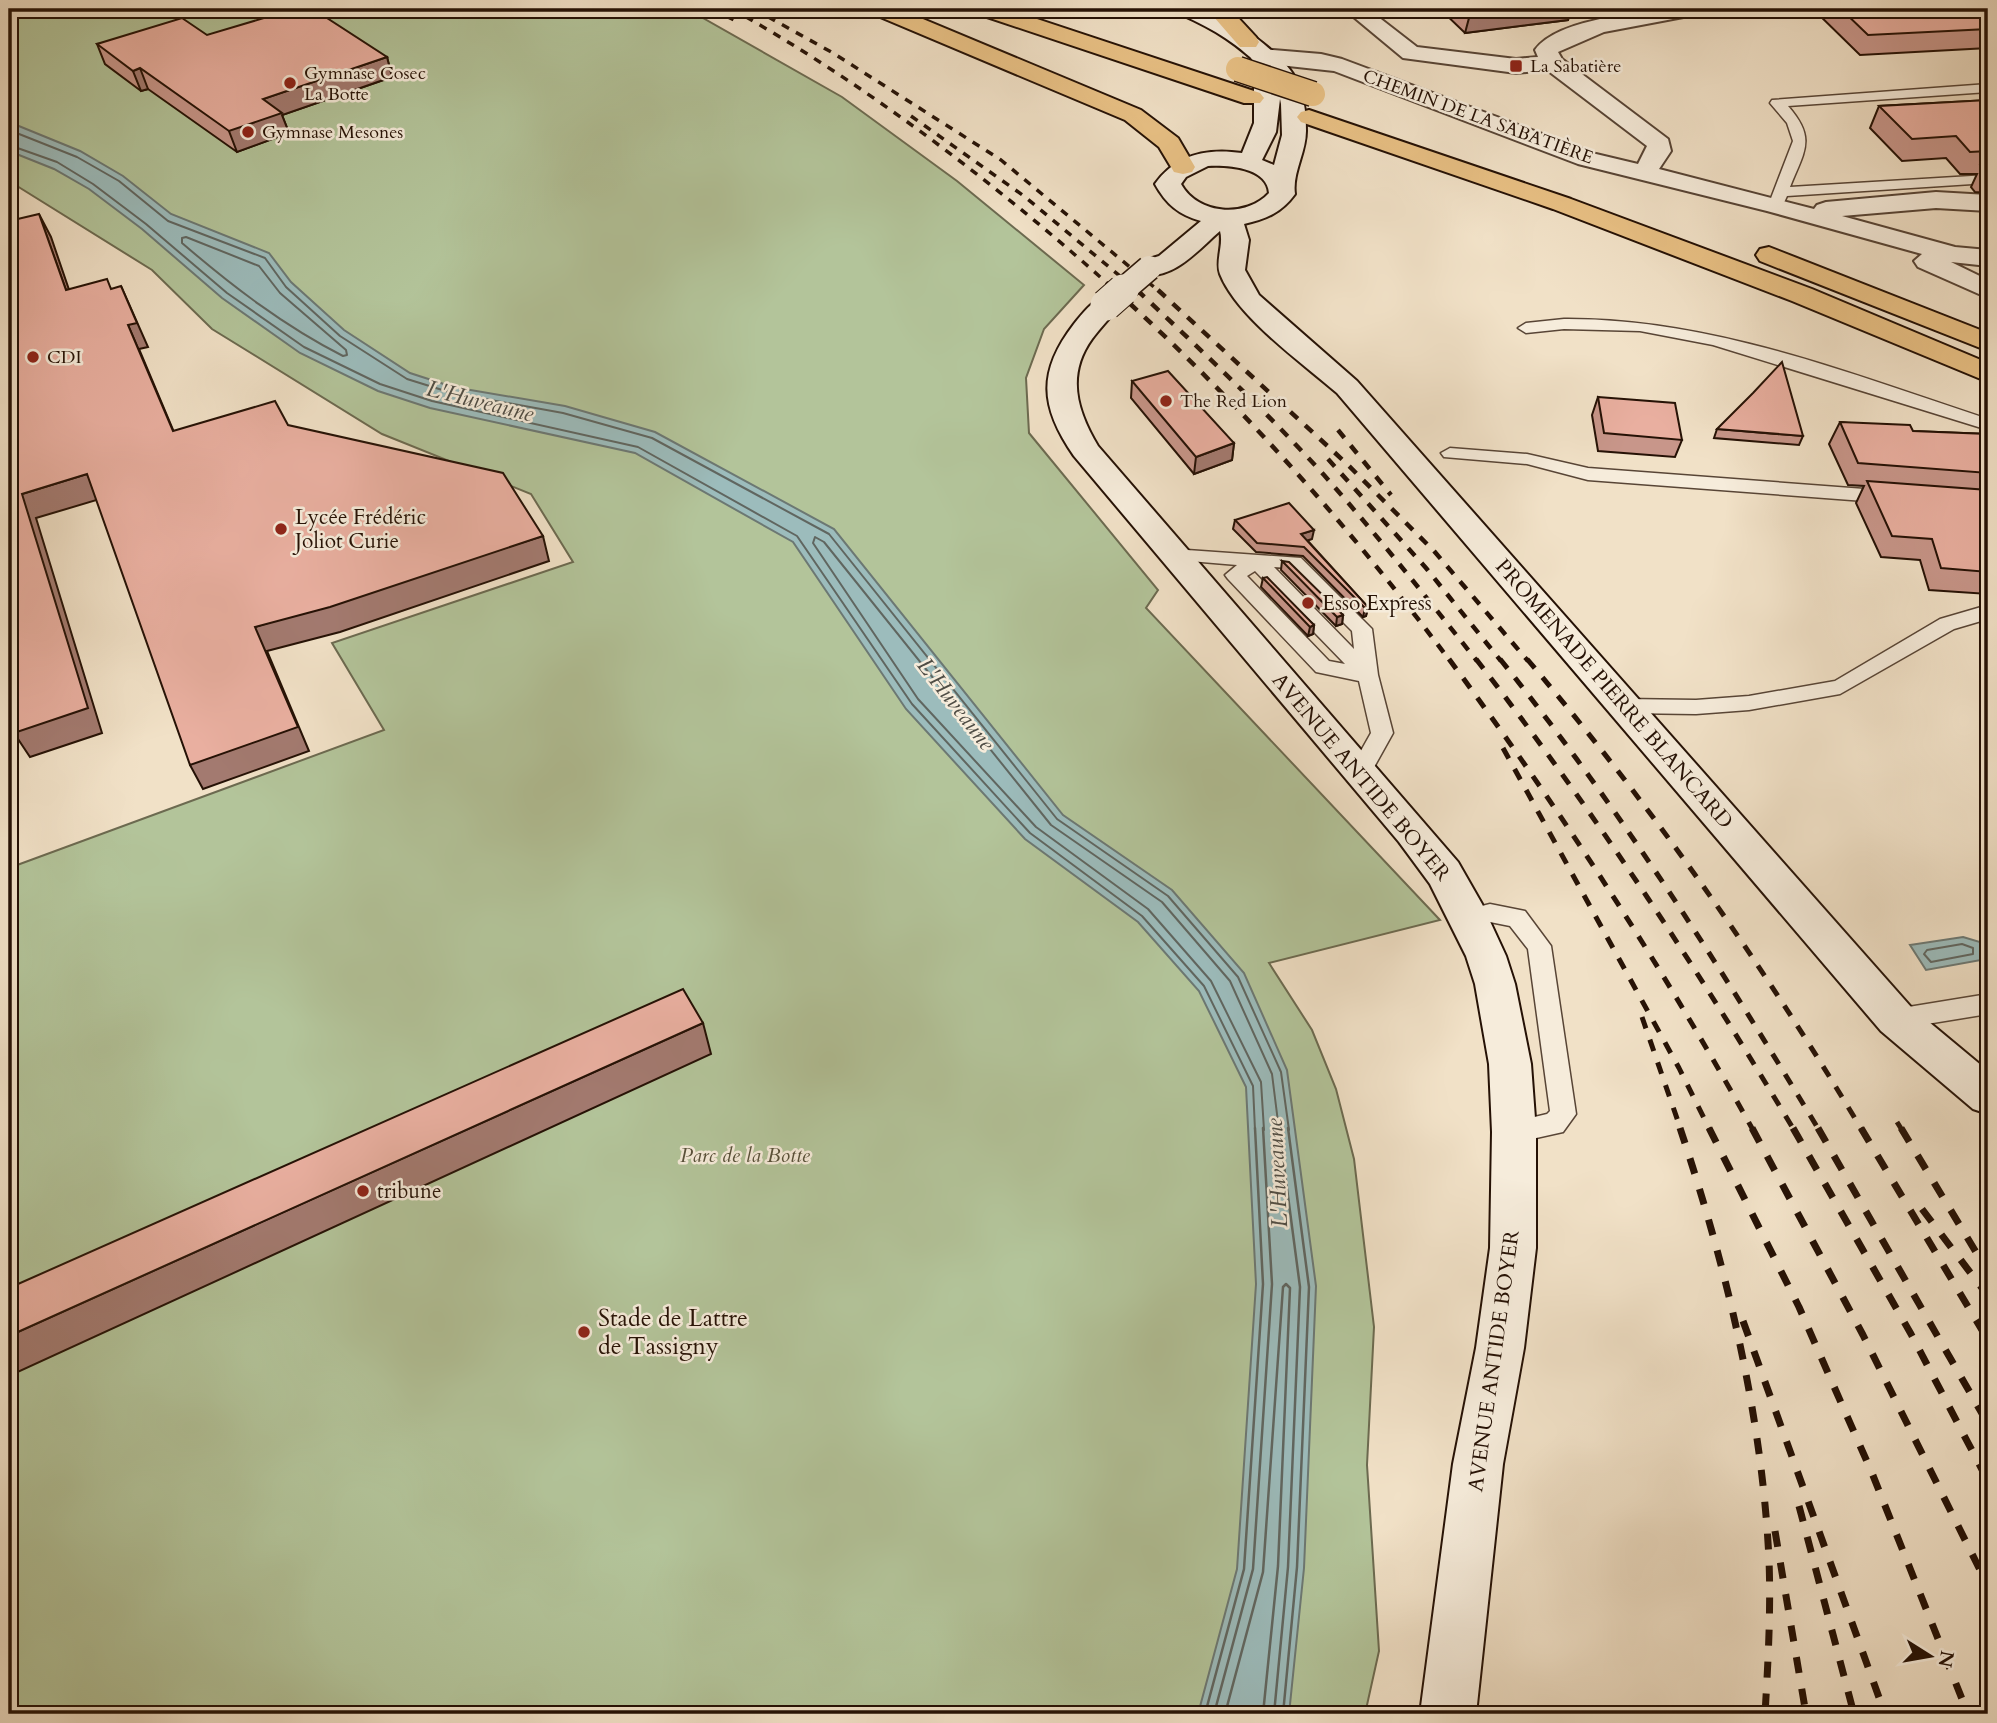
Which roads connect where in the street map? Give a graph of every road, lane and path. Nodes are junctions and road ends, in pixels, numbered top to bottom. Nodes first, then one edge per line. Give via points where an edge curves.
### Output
1 (881, 9) edge
2 (986, 9) edge
3 (1052, 9) edge
4 (1188, 9) edge
5 (1218, 9) edge
6 (1355, 9) edge
7 (1694, 9) edge
8 (1118, 30) dead end
9 (1255, 49) junction
10 (1211, 61) dead end
11 (1552, 63) junction
12 (1988, 88) edge
13 (1311, 106) junction
14 (1248, 163) junction
15 (1183, 167) junction
16 (1644, 173) junction
17 (1553, 175) dead end
18 (1988, 179) edge
19 (1279, 194) junction
20 (1179, 203) junction
21 (1784, 203) junction
22 (1988, 203) edge
23 (1226, 216) junction
24 (1861, 231) junction
25 (1743, 245) dead end
26 (1988, 258) edge
27 (1158, 265) junction
28 (1222, 272) junction
29 (1988, 290) edge
30 (1526, 328) dead end
31 (1988, 343) edge
32 (1988, 373) edge
33 (1988, 425) edge
34 (1450, 453) dead end
35 (1905, 498) edge
36 (1173, 555) junction
37 (1257, 561) junction
38 (1988, 612) edge
39 (1368, 675) junction
40 (1625, 706) junction
41 (1360, 772) junction
42 (1469, 918) junction
43 (1988, 1004) edge
44 (1896, 1019) junction
45 (1988, 1096) edge
46 (1514, 1132) junction
47 (1448, 1714) edge

1 - 15 highway via 1133,115 1169,143
2 - 13 highway via 1252,98
3 - 8 highway
4 - 9 street via 1225,26
5 - 9 highway
6 - 11 street via 1411,53 1516,66
7 - 11 street via 1561,39 1546,50
9 - 14 street via 1269,102 1267,130
9 - 16 street, CHEMIN DE LA SABATIÈRE via 1342,66 1547,145
9 - 19 street via 1283,76 1293,104 1294,135
10 - 13 highway, bridge via 1238,69
11 - 16 street via 1659,144 1656,159
12 - 21 lane via 1777,103 1794,122 1800,141
13 - 17 highway
13 - 32 highway via 1802,295
14 - 15 street via 1213,159
14 - 19 street via 1269,172
15 - 20 street, AVENUE ANTIDE BOYER via 1172,174 1168,184
16 - 21 street, CHEMIN DE LA SABATIÈRE
18 - 21 lane
19 - 23 street via 1258,213
19 - 28 street via 1273,217 1254,244
20 - 23 street
20 - 27 street, AVENUE ANTIDE BOYER via 1185,219 1154,256
21 - 22 street via 1860,209 1937,200
21 - 24 street
23 - 27 street, AVENUE ANTIDE BOYER
23 - 28 street via 1236,240
24 - 26 street via 1954,255
24 - 29 street
25 - 31 highway
27 - 28 street
27 - 36 street, AVENUE ANTIDE BOYER, bridge via 1083,329 1060,383 1064,414 1085,450
28 - 40 street, PROMENADE PIERRE BLANCARD via 1347,387
30 - 33 lane via 1562,322 1612,324 1735,344
34 - 35 lane via 1527,459 1588,474
36 - 37 lane
36 - 41 street, AVENUE ANTIDE BOYER
37 - 39 lane via 1294,562 1362,629
37 - 39 lane via 1235,575 1323,667
38 - 40 lane via 1947,624 1840,687 1749,703
39 - 41 lane via 1382,733
40 - 44 street, PROMENADE PIERRE BLANCARD
41 - 42 street, AVENUE ANTIDE BOYER via 1444,873
42 - 46 street, AVENUE ANTIDE BOYER via 1496,984 1510,1064
42 - 46 lane via 1490,913 1517,918 1539,946 1563,1114 1554,1124
43 - 44 lane
44 - 45 street, PROMENADE PIERRE BLANCARD
46 - 47 street, AVENUE ANTIDE BOYER via 1513,1248 1478,1464

